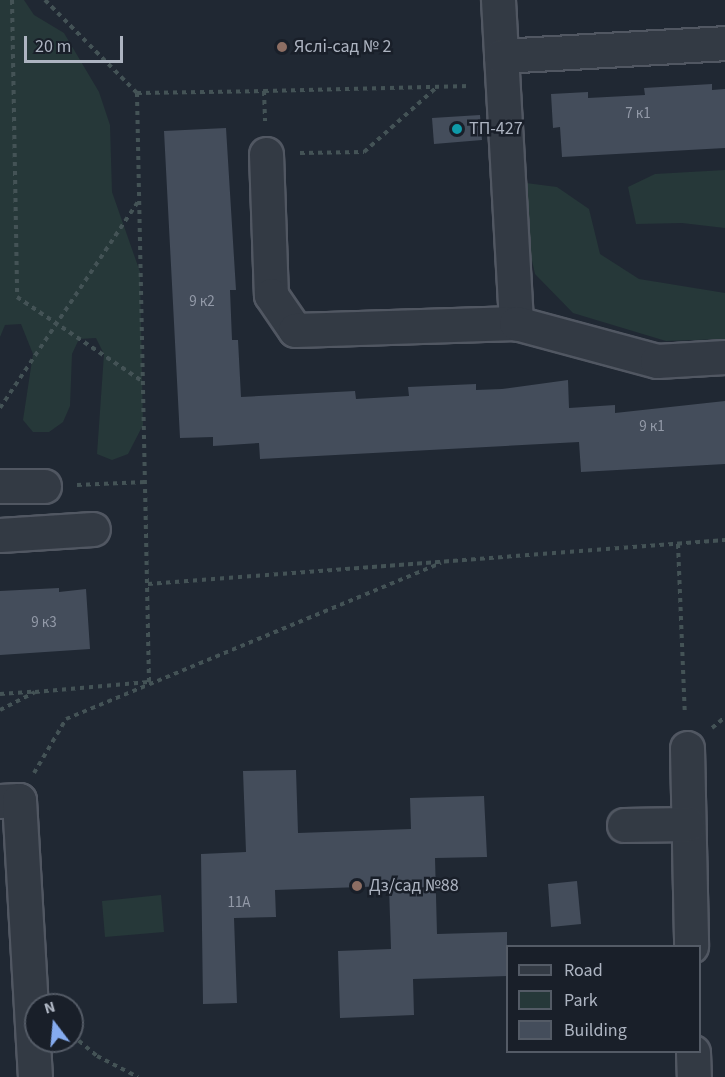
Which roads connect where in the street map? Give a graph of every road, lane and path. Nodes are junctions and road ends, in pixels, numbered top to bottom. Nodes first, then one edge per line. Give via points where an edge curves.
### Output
1 (12, 0) edge
2 (45, 0) edge
3 (498, 0) edge
4 (725, 43) edge
5 (502, 70) junction
6 (437, 87) junction
7 (264, 91) junction
8 (137, 93) junction
9 (266, 154) junction
10 (140, 200) junction
11 (516, 323) junction
12 (57, 324) junction
13 (725, 357) edge
14 (143, 381) junction
15 (0, 408) edge
16 (145, 482) junction
17 (0, 486) edge
18 (44, 486) joint
19 (93, 529) dead end
20 (0, 535) edge
21 (725, 540) edge
22 (678, 544) junction
23 (446, 561) junction
24 (148, 584) junction
25 (149, 682) junction
26 (35, 692) junction
27 (0, 694) edge
28 (0, 710) edge
29 (687, 748) joint
30 (9, 801) edge
31 (688, 824) junction
32 (624, 825) dead end
33 (691, 945) edge
34 (84, 1045) edge
35 (693, 1053) edge
36 (35, 1077) edge
37 (138, 1077) edge
38 (693, 1077) edge

1 - 12 path via 17,297
2 - 8 path
3 - 5 lane
4 - 5 lane
5 - 6 path
5 - 11 lane
6 - 7 path
6 - 9 path via 364,152
7 - 8 path
7 - 9 path
8 - 10 path
9 - 11 lane via 271,295 295,330
10 - 12 path
10 - 14 path
11 - 13 lane via 657,361
12 - 14 path
12 - 15 path
14 - 16 path
16 - 18 path
16 - 24 path
17 - 18 lane
19 - 20 lane
21 - 22 path
22 - 23 path
22 - 29 path
23 - 24 path
23 - 25 path
24 - 25 path
25 - 26 path
25 - 30 path via 66,719
26 - 27 path
26 - 28 path
29 - 31 lane
30 - 36 lane
31 - 32 lane
31 - 33 lane
34 - 37 path
35 - 38 lane

